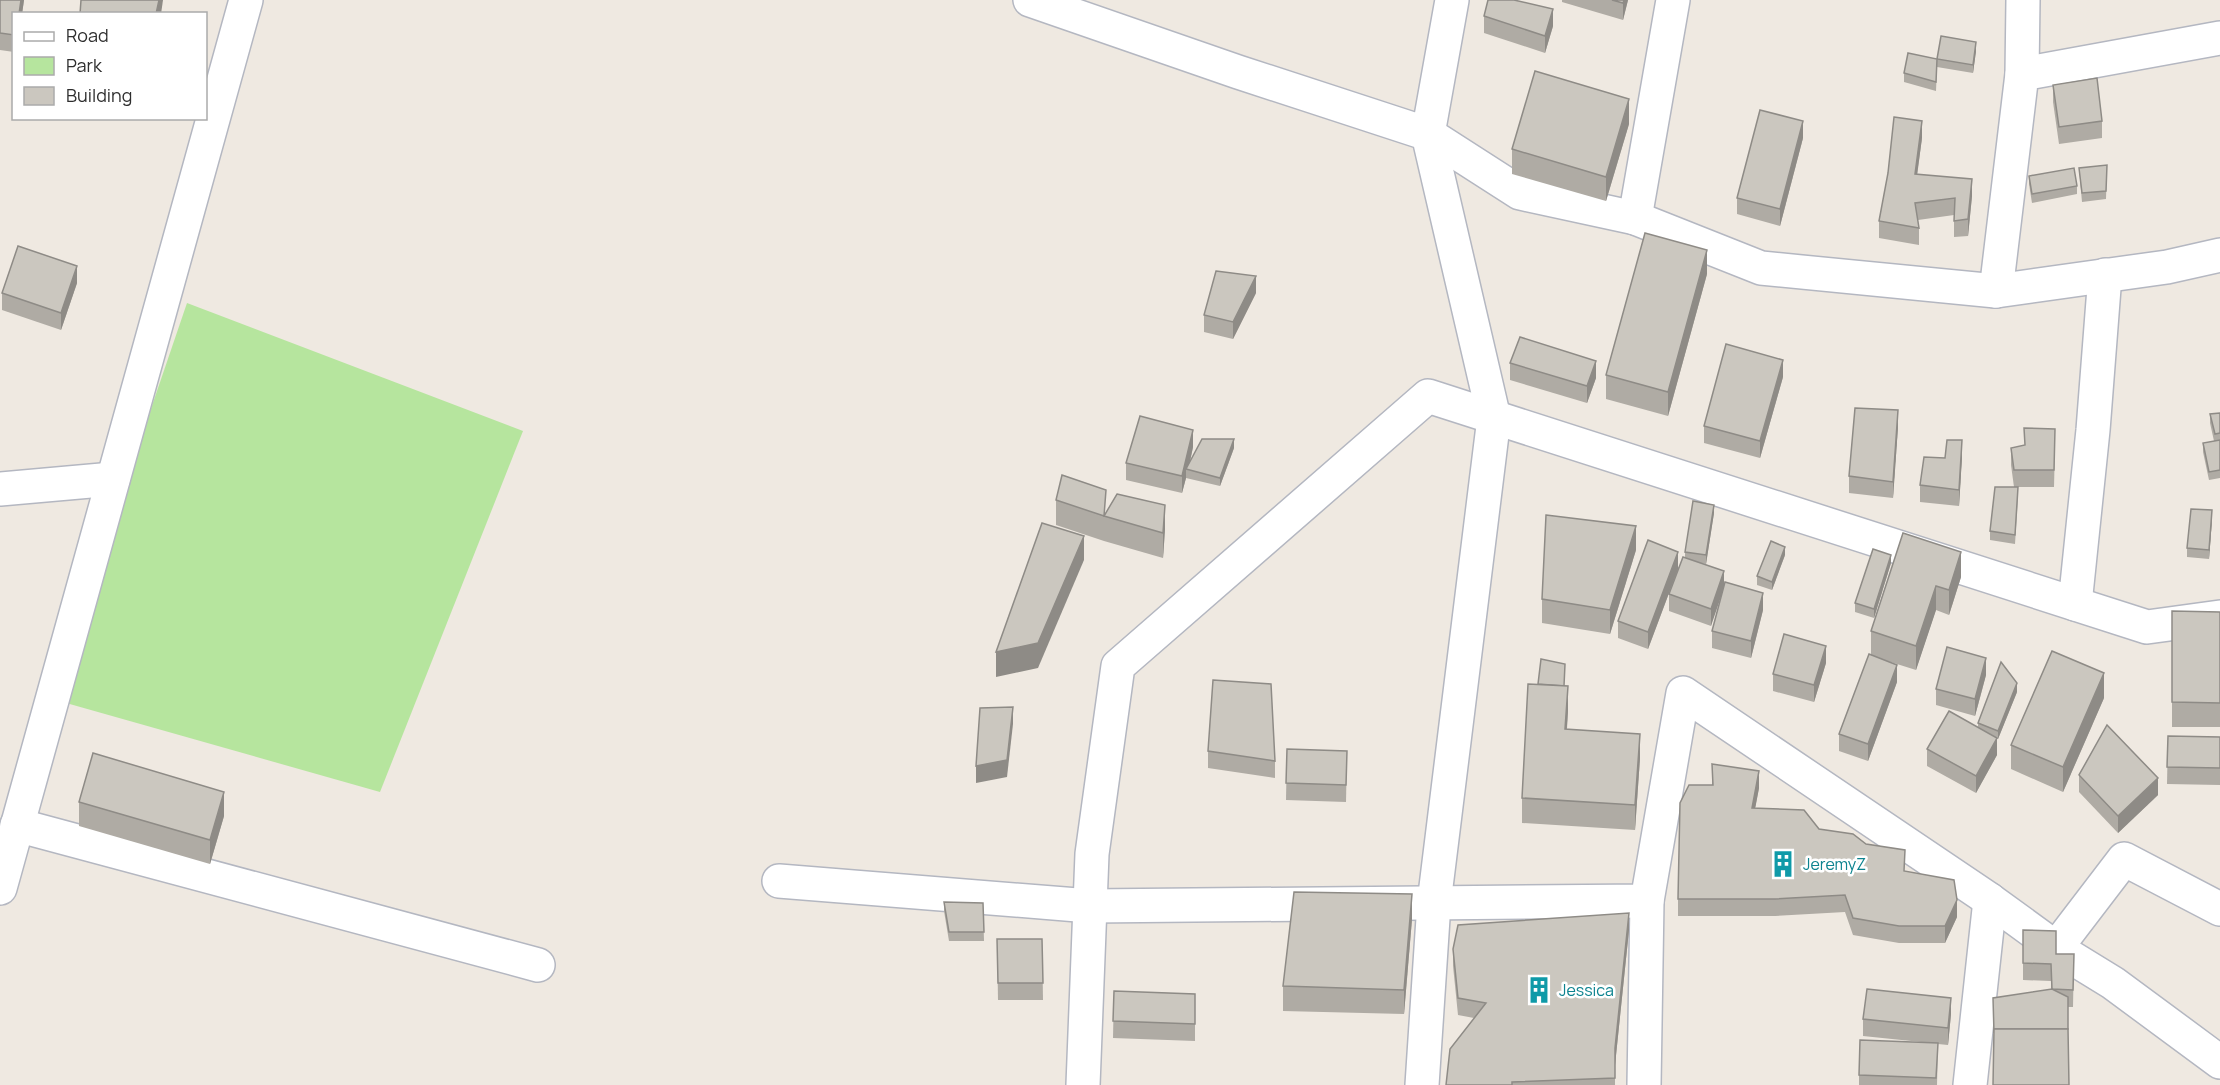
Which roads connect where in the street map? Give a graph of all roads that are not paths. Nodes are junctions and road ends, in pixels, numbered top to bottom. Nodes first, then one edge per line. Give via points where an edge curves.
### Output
1 (246, 0) edge
2 (1030, 0) edge
3 (1452, 0) edge
4 (1673, 0) edge
5 (2024, 0) edge
6 (2220, 38) edge
7 (2022, 74) junction
8 (1428, 134) junction
9 (1635, 218) junction
10 (2220, 255) edge
11 (2105, 275) junction
12 (1996, 291) junction
13 (1494, 418) junction
14 (113, 479) junction
15 (0, 489) edge
16 (2075, 604) junction
17 (2220, 617) edge
18 (17, 825) junction
19 (779, 880) dead end
20 (0, 888) edge
21 (1990, 900) junction
22 (1647, 902) junction
23 (1434, 903) junction
24 (1090, 906) junction
25 (2220, 909) edge
26 (2056, 948) junction
27 (538, 964) dead end
28 (2220, 1062) edge
29 (1083, 1085) edge
30 (1422, 1085) edge
31 (1644, 1085) edge
32 (1970, 1085) edge

1 - 14 street
2 - 8 street
3 - 8 street
4 - 9 street
5 - 7 street
6 - 7 street
7 - 12 street
8 - 9 street via 1520,193
8 - 13 street
9 - 12 street via 1761,268
10 - 11 street
11 - 12 street
11 - 16 street
13 - 16 street
13 - 23 street
13 - 24 street via 1428,396 1118,666 1092,854
14 - 15 street
14 - 18 street
16 - 17 street via 2147,627
18 - 20 street
18 - 27 street
19 - 24 street
21 - 22 street via 1683,693
21 - 26 street
21 - 32 street
22 - 23 street
22 - 31 street
23 - 24 street
23 - 30 street
24 - 29 street
25 - 26 street via 2124,859
26 - 28 street via 2113,983

